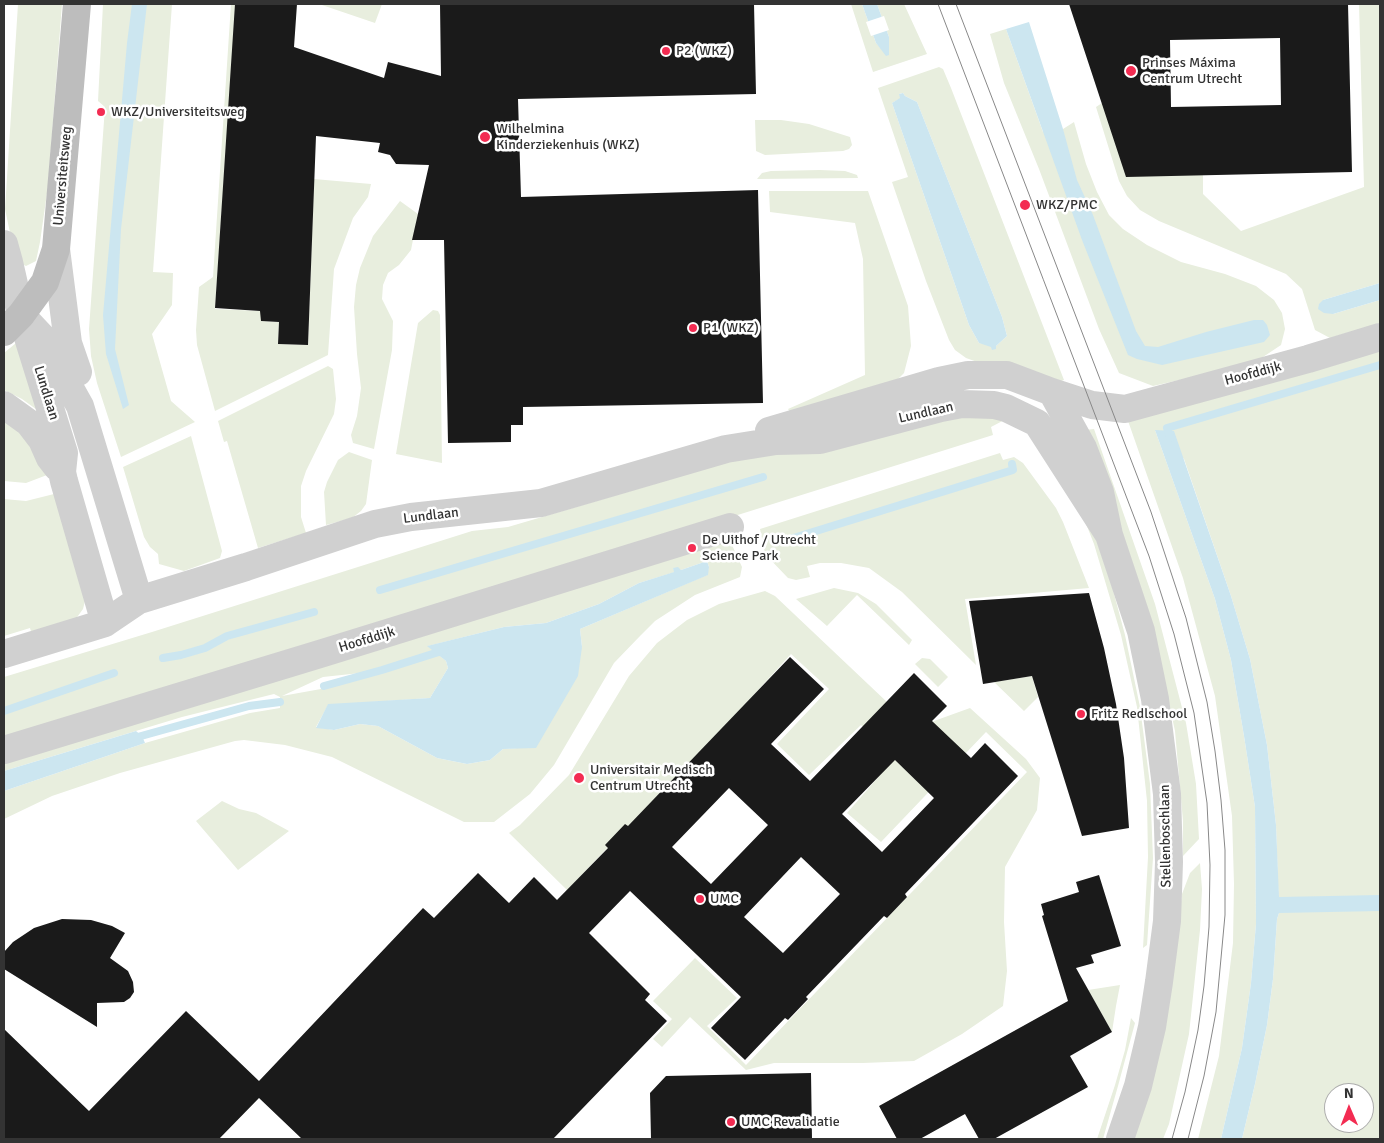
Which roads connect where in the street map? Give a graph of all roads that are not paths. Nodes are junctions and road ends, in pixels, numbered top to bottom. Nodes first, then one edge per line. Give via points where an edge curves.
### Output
1 (76, 4) edge
2 (4, 244) edge
3 (56, 249) junction
4 (10, 321) edge
5 (1380, 337) edge
6 (934, 389) junction
7 (1052, 392) junction
8 (4, 405) edge
9 (80, 406) junction
10 (1118, 408) junction
11 (1068, 420) junction
12 (776, 441) junction
13 (726, 448) junction
14 (1070, 451) junction
15 (62, 472) junction
16 (730, 527) dead end
17 (139, 600) junction
18 (106, 623) junction
19 (4, 654) edge
20 (4, 750) edge
21 (1120, 1139) edge

1 - 3 main road, Universiteitsweg
2 - 4 street, Lundlaan via 9,262
3 - 4 main road, Universiteitsweg via 45,282
3 - 9 street, Lundlaan via 68,343 81,380
4 - 9 street, Lundlaan via 55,351 66,382
4 - 15 street, Lundlaan via 64,453
5 - 10 street, Hoofddijk
6 - 7 street, Lundlaan via 968,375 1007,375
6 - 11 street, Lundlaan via 987,391
6 - 12 street, Lundlaan
6 - 13 street, Lundlaan via 739,440
7 - 10 street, Hoofddijk via 1092,405
7 - 11 street
8 - 15 street, Lundlaan via 28,423
9 - 17 street, Lundlaan
10 - 11 street, Hoofddijk via 1096,417
11 - 14 street
12 - 13 street, Lundlaan
12 - 14 street, Lundlaan via 820,440 962,404 994,405 1038,423
13 - 17 street, Lundlaan via 541,503 375,524
14 - 21 street, Stellenboschlaan via 1100,492 1109,535 1142,631 1155,699 1167,794 1167,921 1155,1009 1138,1086
15 - 18 street, Lundlaan
16 - 20 street, Hoofddijk
17 - 18 street, Lundlaan
18 - 19 street, Lundlaan

